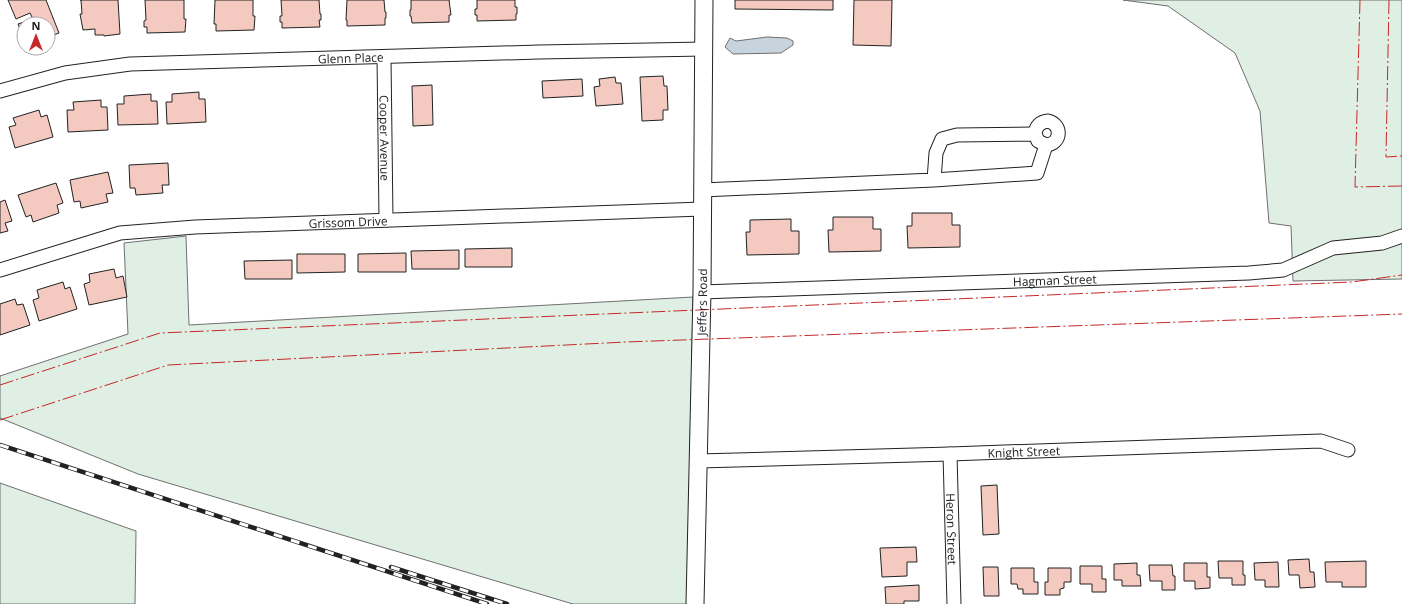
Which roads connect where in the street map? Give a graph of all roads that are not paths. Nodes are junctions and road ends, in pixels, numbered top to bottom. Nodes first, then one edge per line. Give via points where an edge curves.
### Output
1 (704, 0) edge
2 (704, 49) junction
3 (384, 57) junction
4 (0, 91) edge
5 (1035, 134) junction
6 (1046, 145) junction
7 (934, 180) junction
8 (702, 190) junction
9 (702, 209) junction
10 (386, 220) junction
11 (1402, 236) edge
12 (0, 270) edge
13 (702, 292) junction
14 (1348, 450) dead end
15 (950, 454) junction
16 (699, 461) junction
17 (695, 604) edge
18 (954, 604) edge

1 - 2 main road, Jeffers Road
2 - 3 street, Glenn Place
2 - 8 main road, Jeffers Road
3 - 4 street, Glenn Place via 130,64 65,73
3 - 10 street, Cooper Avenue
5 - 6 street via 1038,141
5 - 6 street via 1040,123 1048,121 1056,125 1059,132 1057,140 1052,145
5 - 7 street via 957,135 942,140 936,153
6 - 7 street via 1037,173
7 - 8 street
8 - 9 main road, Jeffers Road
9 - 10 street, Grissom Drive
9 - 13 main road, Jeffers Road
10 - 12 street, Grissom Drive via 195,227 120,233
11 - 13 street, Hagman Street via 1382,243 1332,248 1283,270 1249,273
13 - 16 main road, Jeffers Road
14 - 15 street, Knight Street via 1321,441
15 - 16 street, Knight Street
15 - 18 street, Heron Street
16 - 17 main road, Jeffers Road

